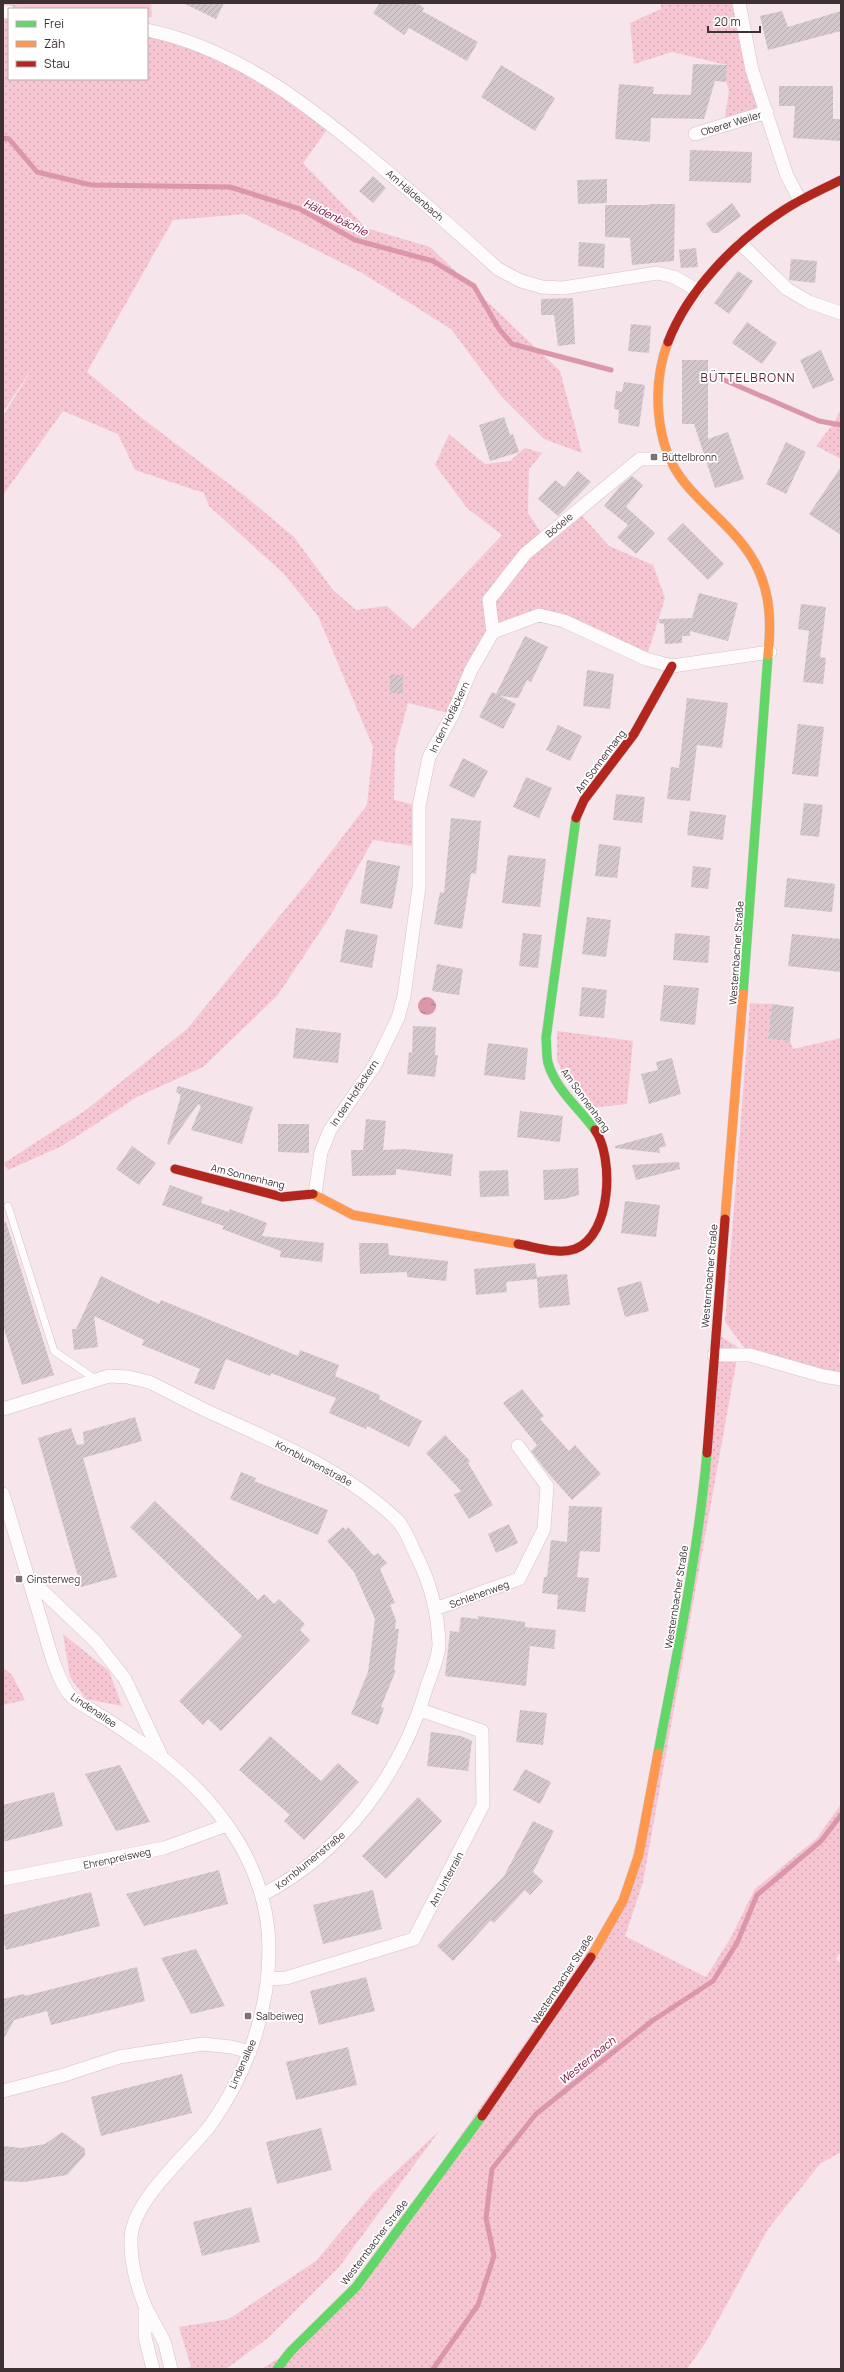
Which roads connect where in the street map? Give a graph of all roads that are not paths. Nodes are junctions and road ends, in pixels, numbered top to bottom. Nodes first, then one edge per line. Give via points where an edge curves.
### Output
1 (739, 3) edge
2 (148, 30) edge
3 (767, 112) junction
4 (695, 134) dead end
5 (841, 180) edge
6 (800, 200) junction
7 (740, 244) junction
8 (697, 290) junction
9 (841, 313) edge
10 (670, 459) junction
11 (493, 632) junction
12 (770, 652) junction
13 (672, 666) junction
14 (175, 1169) dead end
15 (315, 1194) junction
16 (8, 1206) dead end
17 (714, 1355) junction
18 (95, 1379) junction
19 (841, 1379) edge
20 (3, 1409) edge
21 (518, 1446) dead end
22 (3, 1494) edge
23 (28, 1578) junction
24 (435, 1609) junction
25 (420, 1710) junction
26 (162, 1756) junction
27 (227, 1824) junction
28 (3, 1879) edge
29 (262, 1895) junction
30 (267, 1979) junction
31 (250, 2052) junction
32 (3, 2091) edge
33 (144, 2305) junction
34 (273, 2367) edge
35 (153, 2369) edge
36 (171, 2369) edge

1 - 3 street, Oberer Weiler via 752,70
2 - 8 street, Am Häldenbach via 173,35 212,50 269,80 331,124 498,269 521,281 542,287 563,288 666,274
3 - 4 street, Oberer Weiler
3 - 6 street, Oberer Weiler via 787,176
5 - 6 street, Westernbacher Straße
6 - 7 street, Westernbacher Straße
7 - 8 street, Westernbacher Straße
7 - 9 street via 787,289 809,302
8 - 10 street, Westernbacher Straße via 676,323 664,353 659,382 658,407 662,435
10 - 11 street, Bödele via 640,459 525,554 489,600
10 - 12 street, Westernbacher Straße via 682,479 748,549 761,573 771,619
11 - 13 street via 539,615 564,621 646,659
11 - 15 street, In den Hofäckern via 471,670 453,714 429,757 418,806 418,887 404,996 398,1018 375,1065 330,1130 321,1152
12 - 13 street
12 - 17 street, Westernbacher Straße
13 - 15 street, Am Sonnenhang via 634,734 584,800 574,823 546,1038 548,1061 554,1078 601,1138 607,1155 608,1172 598,1228 589,1241 577,1249 563,1252 353,1215
14 - 15 street, Am Sonnenhang via 282,1197
16 - 18 lane via 54,1351
17 - 19 street via 750,1355
17 - 34 street, Westernbacher Straße via 703,1497 685,1614 639,1854 623,1901 584,1968 455,2153 356,2287
18 - 20 street, Kornblumenstraße
18 - 24 street, Kornblumenstraße via 109,1376 128,1377 149,1382 292,1450 354,1484 398,1521 428,1580
21 - 24 street, Schlehenweg via 547,1486 544,1529 519,1580
22 - 23 street, Lindenallee
23 - 26 street, Lindenallee via 96,1642 125,1679
23 - 26 street, Lindenallee via 56,1668 70,1696
24 - 25 street, Kornblumenstraße via 439,1646
25 - 29 street, Kornblumenstraße via 401,1754 373,1801 338,1839 282,1885
25 - 30 street, Am Unterrain via 482,1731 483,1805 414,1939 286,1978
26 - 27 street, Lindenallee via 204,1795
27 - 28 street, Ehrenpreisweg via 164,1848
27 - 29 street, Lindenallee via 247,1858
29 - 30 street, Lindenallee via 268,1931
30 - 31 street, Lindenallee via 261,2019
31 - 32 street via 203,2044 119,2057
31 - 33 street, Lindenallee via 208,2127 156,2186 138,2214 131,2235 131,2258
33 - 35 street via 145,2337
33 - 36 street, Lindenallee via 164,2344

